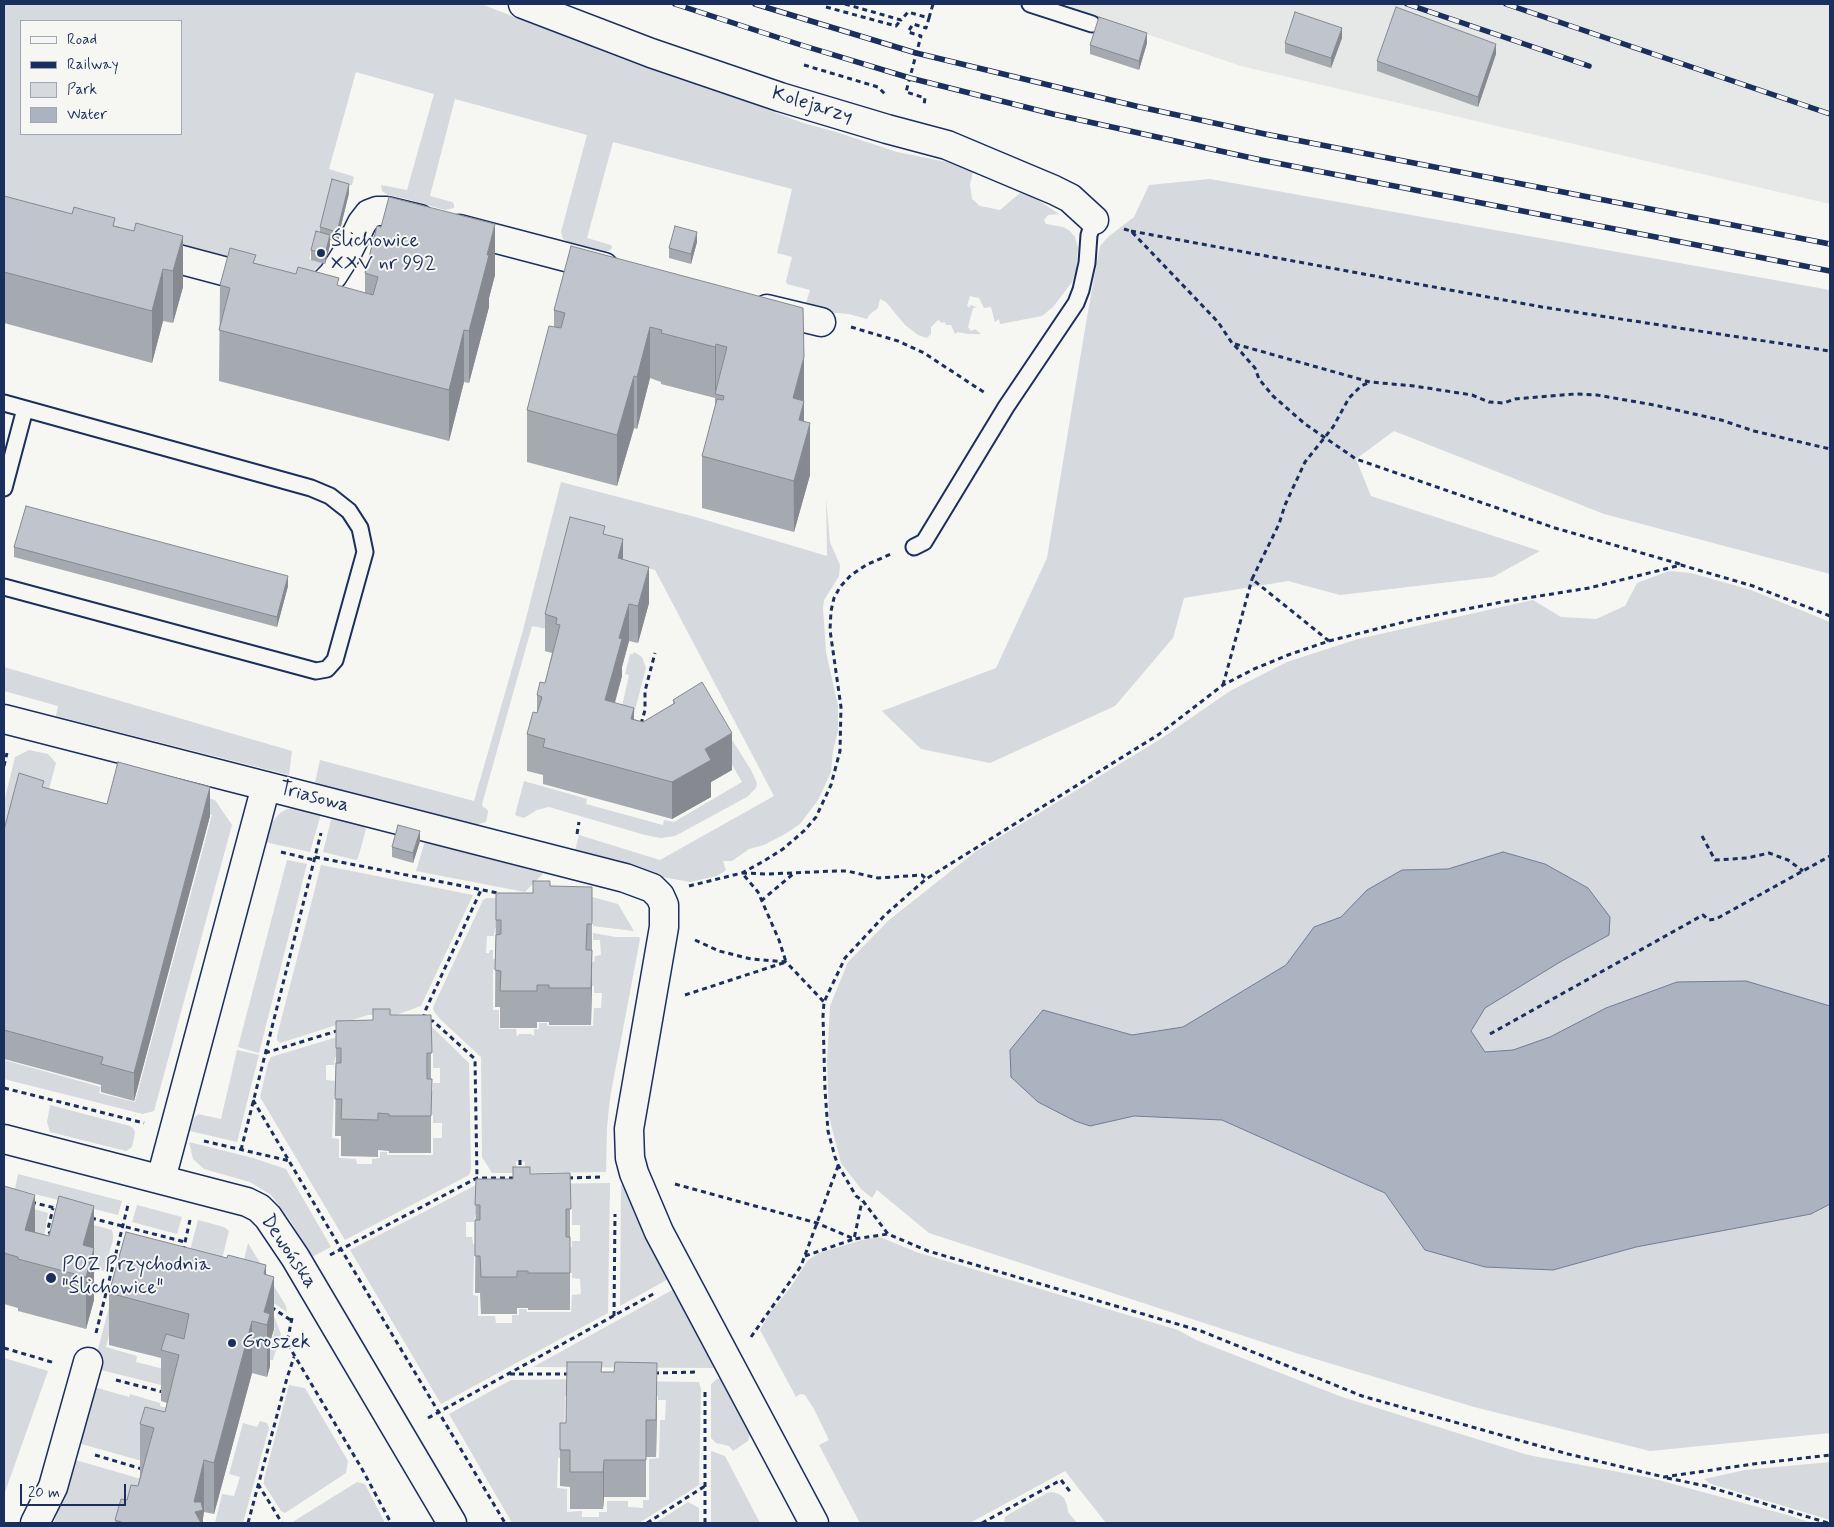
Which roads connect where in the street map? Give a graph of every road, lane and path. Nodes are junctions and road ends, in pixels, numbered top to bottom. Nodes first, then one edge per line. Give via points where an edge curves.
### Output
1 (523, 4) edge
2 (845, 4) edge
3 (933, 4) edge
4 (1030, 4) edge
5 (826, 7) dead end
6 (929, 18) junction
7 (901, 20) junction
8 (1092, 24) dead end
9 (804, 65) dead end
10 (889, 97) dead end
11 (923, 110) dead end
12 (1094, 220) junction
13 (1131, 232) junction
14 (127, 246) edge
15 (630, 274) edge
16 (740, 302) edge
17 (821, 322) joint
18 (1232, 343) junction
19 (1830, 352) edge
20 (1370, 382) junction
21 (4, 403) edge
22 (1006, 407) junction
23 (26, 409) junction
24 (1325, 439) junction
25 (1830, 449) edge
26 (4, 488) edge
27 (914, 547) joint
28 (1681, 565) junction
29 (1252, 579) junction
30 (4, 587) edge
31 (1830, 616) edge
32 (1329, 642) junction
33 (655, 653) dead end
34 (1223, 686) junction
35 (4, 719) edge
36 (640, 726) edge
37 (266, 786) junction
38 (1702, 836) dead end
39 (278, 851) dead end
40 (1830, 856) edge
41 (315, 857) dead end
42 (1802, 872) junction
43 (742, 873) junction
44 (793, 873) junction
45 (926, 879) junction
46 (481, 890) junction
47 (499, 893) edge
48 (660, 896) junction
49 (761, 901) junction
50 (664, 927) junction
51 (786, 962) junction
52 (652, 999) junction
53 (824, 1002) junction
54 (415, 1021) edge
55 (423, 1021) junction
56 (342, 1030) edge
57 (1490, 1034) dead end
58 (265, 1053) junction
59 (4, 1088) edge
60 (253, 1100) junction
61 (150, 1125) dead end
62 (4, 1139) edge
63 (198, 1139) dead end
64 (241, 1150) junction
65 (520, 1160) dead end
66 (290, 1161) junction
67 (838, 1165) junction
68 (604, 1177) dead end
69 (476, 1178) junction
70 (559, 1178) edge
71 (161, 1179) junction
72 (668, 1182) dead end
73 (130, 1198) dead end
74 (28, 1201) edge
75 (862, 1201) junction
76 (52, 1208) junction
77 (61, 1210) edge
78 (192, 1212) dead end
79 (615, 1213) dead end
80 (88, 1217) edge
81 (817, 1223) junction
82 (123, 1226) junction
83 (48, 1228) junction
84 (888, 1234) junction
85 (46, 1235) edge
86 (854, 1239) junction
87 (53, 1242) edge
88 (185, 1242) junction
89 (118, 1246) junction
90 (127, 1249) edge
91 (341, 1249) junction
92 (182, 1255) edge
93 (805, 1256) junction
94 (301, 1268) junction
95 (684, 1277) junction
96 (269, 1305) edge
97 (293, 1314) dead end
98 (614, 1316) junction
99 (292, 1321) junction
100 (4, 1348) edge
101 (295, 1357) junction
102 (731, 1365) junction
103 (87, 1367) junction
104 (705, 1372) junction
105 (646, 1373) edge
106 (510, 1374) junction
107 (578, 1374) edge
108 (122, 1381) dead end
109 (164, 1392) edge
110 (440, 1412) junction
111 (400, 1435) junction
112 (1830, 1455) edge
113 (99, 1456) dead end
114 (142, 1469) edge
115 (1664, 1477) junction
116 (258, 1484) junction
117 (705, 1486) junction
118 (1072, 1494) dead end
119 (35, 1523) edge
120 (248, 1523) edge
121 (282, 1523) edge
122 (392, 1523) edge
123 (452, 1523) edge
124 (506, 1523) edge
125 (648, 1523) edge
126 (705, 1523) edge
127 (814, 1523) edge
128 (982, 1523) edge
129 (1828, 1523) edge

1 - 12 street, Kolejarzy via 651,53 780,97 948,145 1070,198
2 - 7 path
3 - 6 path
4 - 8 lane
5 - 7 path via 896,26
6 - 7 path via 908,12
6 - 11 path via 926,28 913,24 908,32 921,36 906,92 925,98
9 - 10 path via 878,87
12 - 13 path
12 - 22 lane via 1076,303
13 - 18 path via 1218,322
13 - 19 path via 1542,307
14 - 15 street via 307,291 324,284 333,275 369,214 387,211
16 - 17 street
17 - 22 path via 860,328 898,341 924,353
18 - 20 path
18 - 24 path via 1255,368 1273,396
20 - 24 path via 1349,398
20 - 25 path via 1472,395 1489,402 1504,403 1566,394 1597,395 1721,420
21 - 23 lane
22 - 27 lane via 924,542
23 - 26 lane
23 - 30 lane via 330,496 349,511 360,528 364,552 335,660 327,669 316,671
24 - 28 path via 1356,459 1555,528
24 - 29 path via 1305,462
27 - 43 path via 866,565 851,575 834,598 830,630 839,690 840,736 837,767 831,785 816,817 805,830 783,849
28 - 31 path via 1753,586
28 - 32 path via 1589,588 1416,619
29 - 32 path
29 - 34 path
32 - 34 path via 1288,654
33 - 36 path
34 - 45 path via 1158,735
35 - 37 street, Triasowa
37 - 48 street, Triasowa via 625,878 652,888
37 - 71 street
38 - 42 path via 1715,860 1769,853 1788,860
39 - 58 path via 314,860
40 - 42 path
41 - 46 path
42 - 57 path via 1716,919 1709,920 1703,915
43 - 44 path
43 - 48 path
43 - 49 path via 758,892
44 - 45 path via 836,871 878,878 922,875
44 - 49 path
45 - 53 path via 885,915 845,958
46 - 47 path
46 - 55 path
48 - 50 street via 664,905
49 - 51 path
50 - 51 path via 719,951 751,959
50 - 52 street
51 - 52 path via 676,999
51 - 53 path
52 - 95 street via 629,1129 630,1158 652,1216
53 - 67 path via 828,1131
54 - 55 path
55 - 69 path via 433,1021 475,1059
56 - 58 path
58 - 60 path
59 - 61 path
60 - 64 path
60 - 66 path
62 - 71 street, Dewońska
63 - 64 path
64 - 66 path
65 - 69 path via 520,1178
66 - 91 path
67 - 75 path
67 - 81 path
68 - 70 path
69 - 91 path
71 - 94 street, Dewońska via 259,1208
72 - 81 path
73 - 82 path
74 - 76 path
75 - 84 path
75 - 86 path
76 - 77 path
76 - 83 path
78 - 88 path
79 - 98 path
80 - 82 path
81 - 86 path
81 - 93 path
82 - 88 path
82 - 89 path
83 - 85 path
83 - 87 path
84 - 86 path
84 - 115 path via 928,1251 1201,1331 1362,1396
86 - 93 path
88 - 92 path
89 - 90 path
89 - 103 path
91 - 94 path
91 - 110 path
93 - 102 path
94 - 111 street, Dewońska
95 - 98 path
95 - 102 street
96 - 99 path
97 - 99 path
98 - 106 path
99 - 101 path via 287,1343
100 - 103 path
101 - 116 path
101 - 122 path
102 - 104 path via 726,1372
102 - 127 street
103 - 119 street via 53,1487
104 - 105 path
104 - 117 path
106 - 107 path
106 - 110 path
108 - 109 path
110 - 111 path
110 - 124 path
111 - 123 street, Dewońska
112 - 115 path
113 - 114 path
115 - 129 path via 1706,1486
116 - 120 path
116 - 121 path
117 - 125 path
117 - 126 path
118 - 128 path via 1061,1480

